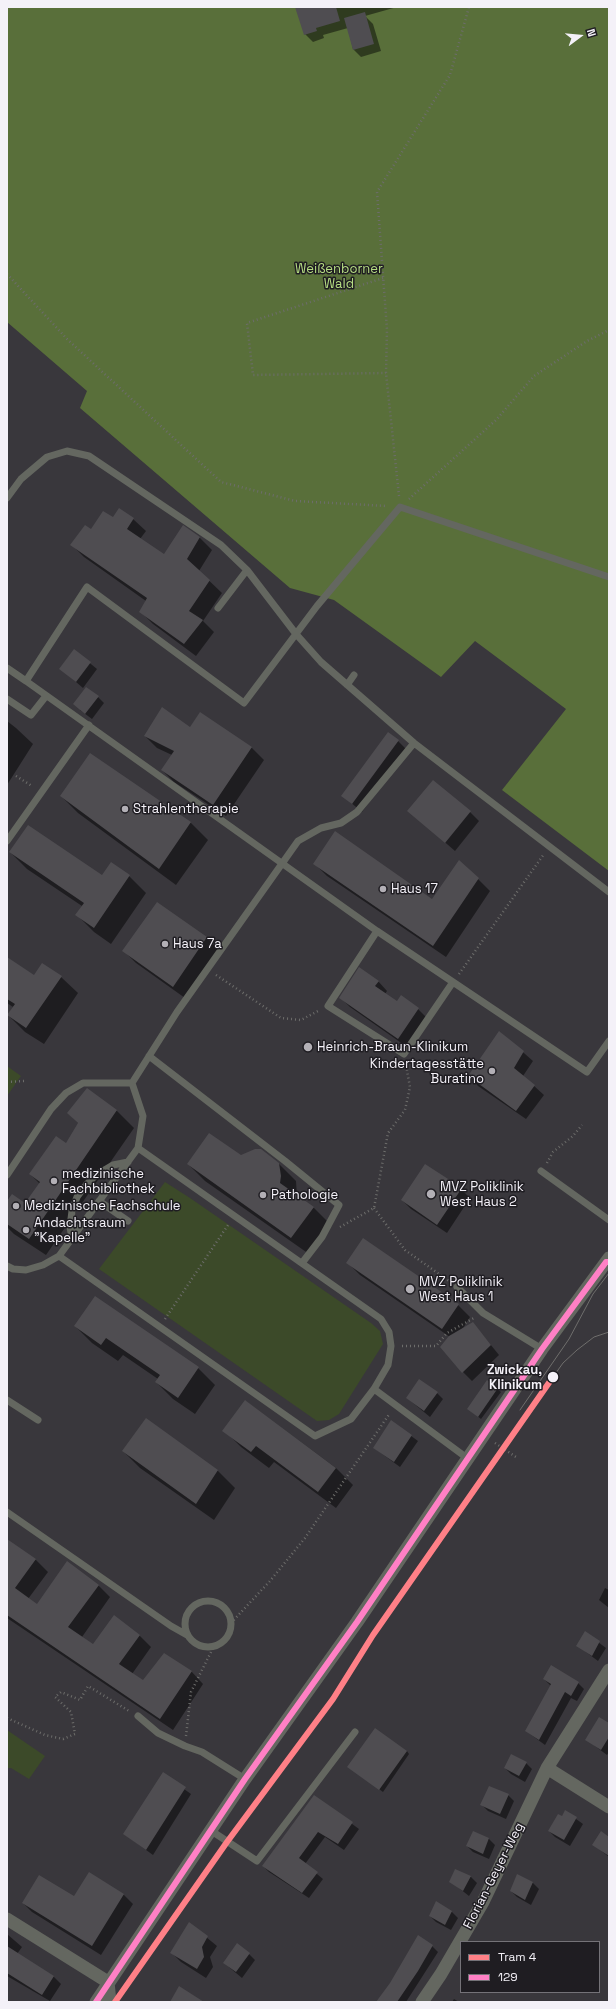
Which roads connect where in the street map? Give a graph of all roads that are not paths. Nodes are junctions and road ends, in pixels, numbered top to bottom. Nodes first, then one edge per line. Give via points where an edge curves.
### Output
1 (7, 498) edge
2 (247, 570) junction
3 (609, 578) edge
4 (218, 608) dead end
5 (296, 634) junction
6 (7, 668) edge
7 (354, 675) dead end
8 (26, 681) junction
9 (347, 685) junction
10 (46, 696) junction
11 (7, 698) edge
12 (89, 725) junction
13 (414, 743) junction
14 (7, 841) edge
15 (282, 863) junction
16 (609, 892) edge
17 (377, 931) junction
18 (453, 982) junction
19 (609, 1040) edge
20 (149, 1056) junction
21 (132, 1083) junction
22 (138, 1148) junction
23 (128, 1162) junction
24 (541, 1171) dead end
25 (7, 1175) edge
26 (99, 1201) junction
27 (609, 1220) edge
28 (128, 1222) dead end
29 (72, 1239) junction
30 (59, 1256) junction
31 (608, 1261) edge
32 (302, 1263) junction
33 (7, 1266) edge
34 (457, 1287) road end
35 (542, 1349) junction
36 (374, 1389) junction
37 (7, 1400) edge
38 (38, 1420) dead end
39 (467, 1458) junction
40 (7, 1512) edge
41 (187, 1635) junction
42 (609, 1670) edge
43 (138, 1716) road end
44 (355, 1732) dead end
45 (547, 1768) junction
46 (245, 1779) junction
47 (609, 1808) edge
48 (210, 1830) junction
49 (7, 1919) edge
50 (460, 1941) edge
51 (460, 1941) edge
52 (108, 1982) junction
53 (96, 2002) edge
54 (110, 2002) edge
55 (422, 2002) edge

1 - 2 lane via 21,478 47,457 67,451 88,456 221,545
2 - 4 lane
2 - 5 lane
3 - 5 lane via 400,507
5 - 8 lane via 244,703 87,587
5 - 9 lane via 321,662
6 - 8 lane
7 - 9 lane
8 - 10 lane
9 - 13 lane
10 - 11 lane via 31,715
10 - 12 lane
12 - 14 lane
12 - 15 lane
13 - 15 lane via 357,812 341,823 321,828 298,840
13 - 16 lane
15 - 17 lane
15 - 20 lane
17 - 18 lane
17 - 18 lane via 328,1006 404,1054
18 - 19 lane via 587,1072
20 - 21 lane
20 - 32 lane via 285,1160 339,1205 322,1237
21 - 22 lane via 143,1116
21 - 25 lane via 83,1083 66,1093 51,1109
22 - 23 lane
22 - 32 lane
23 - 26 lane
23 - 29 lane via 114,1165 96,1175 77,1197 70,1227
24 - 27 lane
26 - 28 lane
26 - 29 lane
29 - 30 lane
30 - 33 lane via 44,1266 26,1270
30 - 36 lane via 315,1436 351,1419
31 - 35 street
32 - 36 lane via 381,1319 389,1332 391,1346 388,1365
34 - 35 lane via 483,1313
35 - 39 street
36 - 39 lane
37 - 38 lane
39 - 46 street via 357,1622
40 - 41 lane
41 - 41 lane via 184,1622 186,1614 196,1603 217,1602 225,1608 231,1623 226,1638 214,1646 207,1647 196,1644
42 - 45 street, Florian-Geyer-Weg
43 - 46 lane via 158,1733 202,1752
44 - 48 lane via 257,1861
45 - 47 street
45 - 50 street, Florian-Geyer-Weg via 483,1902
46 - 48 street
48 - 52 street
49 - 52 street
51 - 55 street, Florian-Geyer-Weg
52 - 53 street
52 - 54 street

